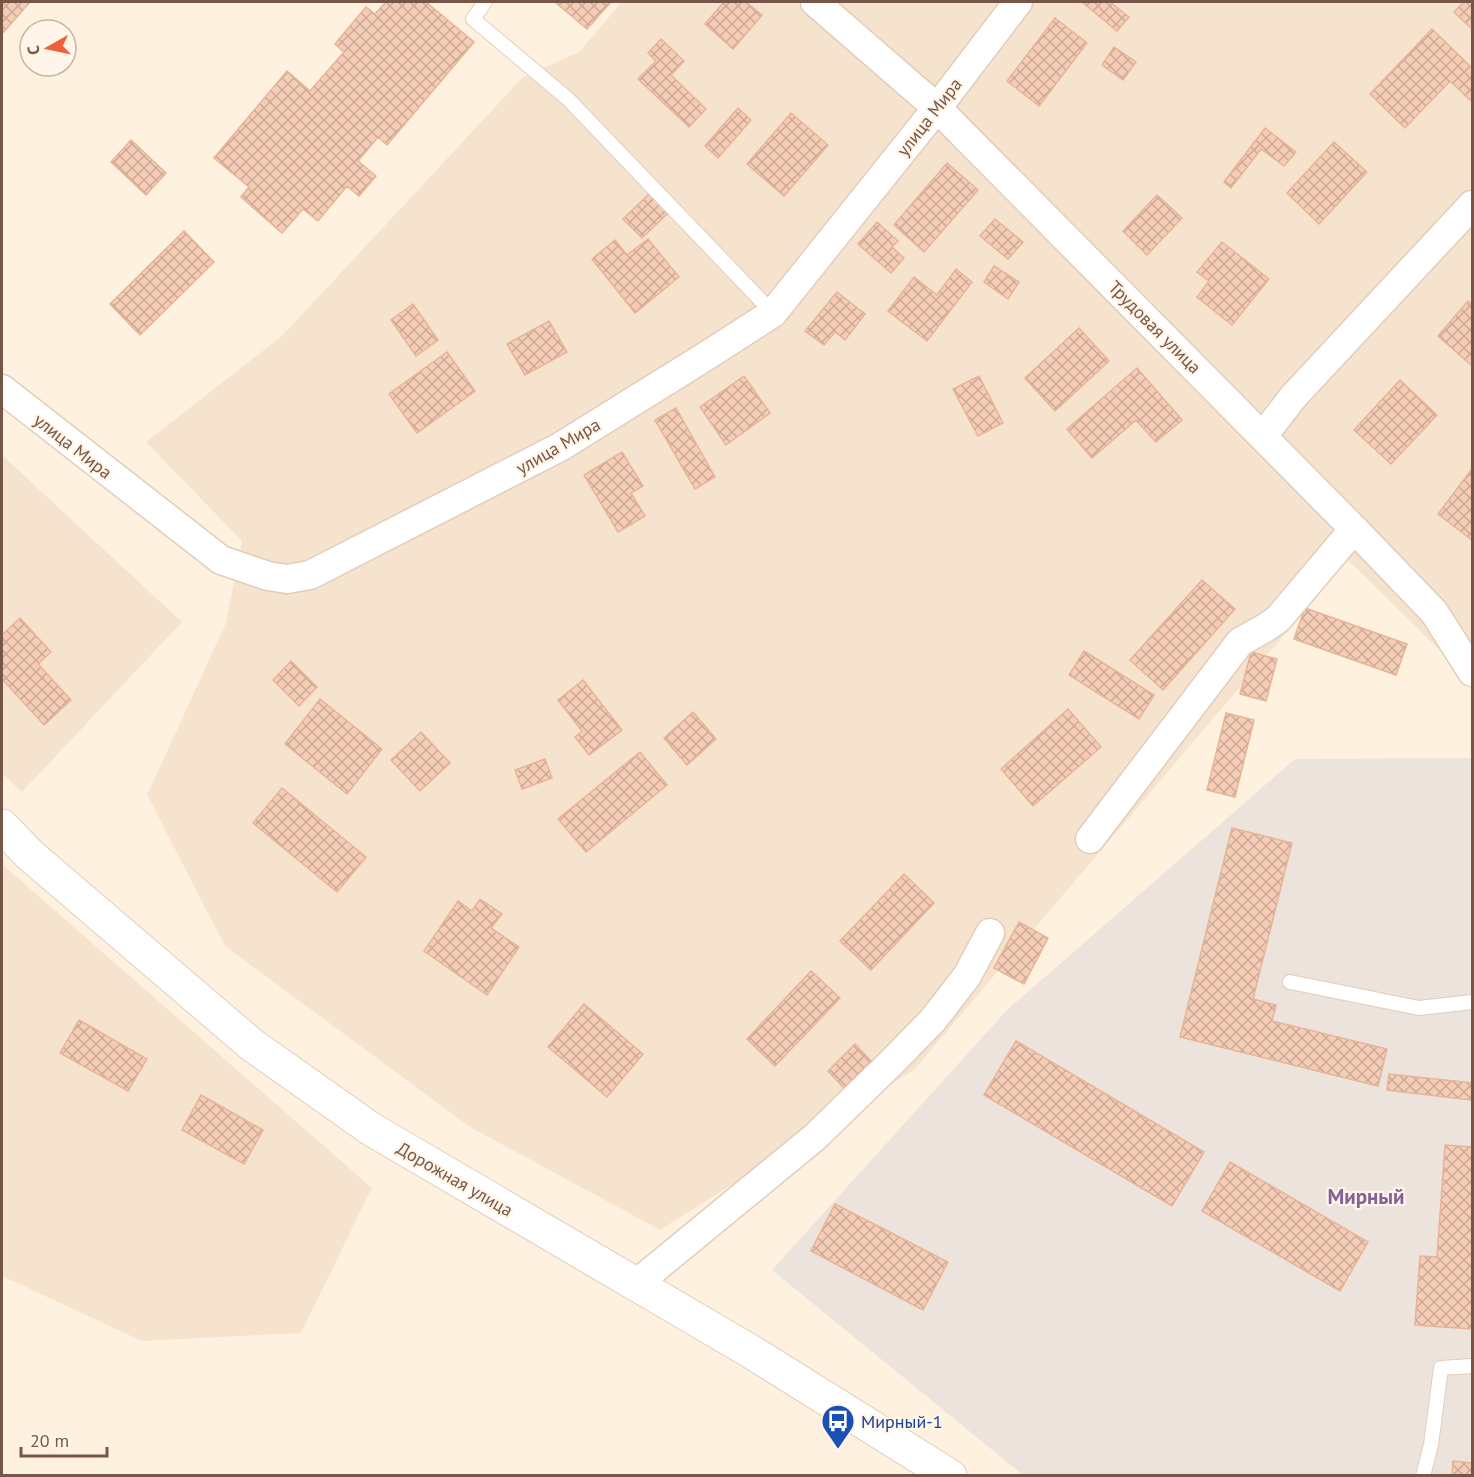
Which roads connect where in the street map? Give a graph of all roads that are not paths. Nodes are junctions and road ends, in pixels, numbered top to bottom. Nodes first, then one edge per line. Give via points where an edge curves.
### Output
1 (485, 2) edge
2 (815, 2) edge
3 (1018, 2) edge
4 (937, 108) junction
5 (1473, 205) edge
6 (773, 313) junction
7 (2, 389) edge
8 (1263, 436) junction
9 (1354, 529) junction
10 (1473, 672) edge
11 (2, 826) edge
12 (1090, 839) dead end
13 (990, 933) dead end
14 (1290, 982) dead end
15 (1473, 1002) edge
16 (636, 1284) junction
17 (1473, 1366) edge
18 (950, 1476) edge
19 (1423, 1476) edge

1 - 6 lane via 473,19 568,99
2 - 4 street, Трудовая улица
3 - 4 street, улица Мира
4 - 6 street, улица Мира
4 - 8 street, Трудовая улица
5 - 8 street via 1293,397
6 - 7 street, улица Мира via 560,447 310,575 287,579 221,560
8 - 9 street, Трудовая улица
9 - 10 street, Трудовая улица via 1434,612
9 - 12 street via 1278,619 1240,642
11 - 16 street, Дорожная улица via 30,855 252,1045 371,1129
13 - 16 street via 967,976 933,1020 882,1072 815,1137
14 - 15 lane via 1419,1008
16 - 18 street, Дорожная улица
17 - 19 lane via 1441,1368

